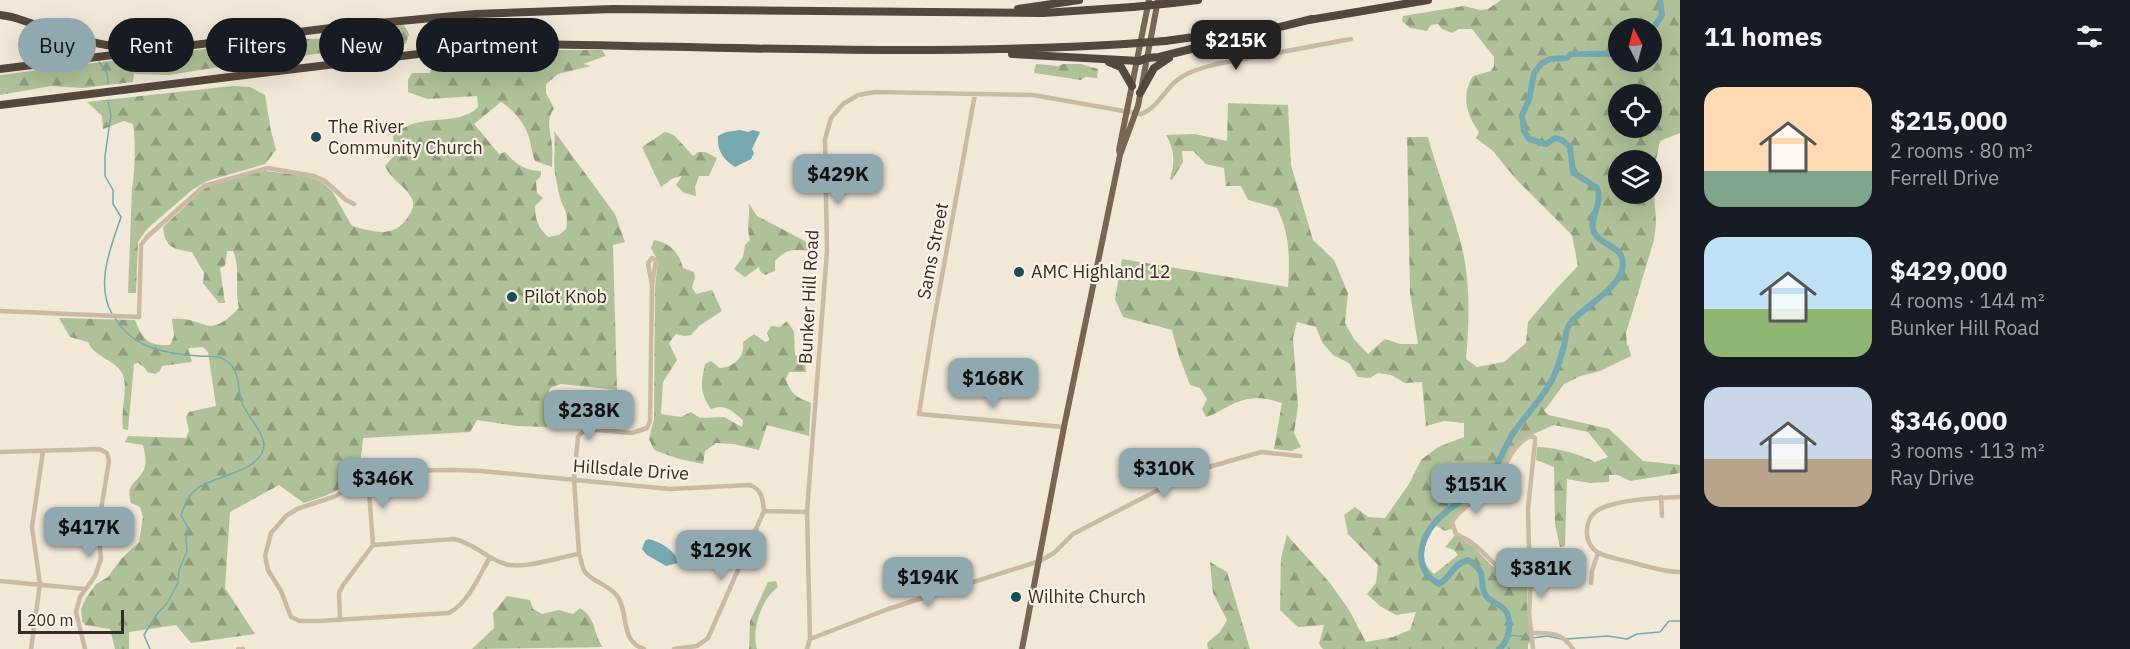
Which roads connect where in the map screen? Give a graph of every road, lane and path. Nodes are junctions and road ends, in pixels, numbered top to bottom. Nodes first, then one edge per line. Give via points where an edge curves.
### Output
1 (1079, 0) edge
2 (1149, 0) edge
3 (1158, 0) edge
4 (1198, 0) edge
5 (1428, 0) edge
6 (977, 14) junction
7 (0, 15) edge
8 (1312, 19) junction
9 (1351, 39) dead end
10 (108, 45) edge
11 (194, 45) edge
12 (1140, 46) junction
13 (954, 50) junction
14 (1186, 51) junction
15 (108, 55) edge
16 (1147, 58) junction
17 (1096, 59) junction
18 (1137, 61) junction
19 (0, 69) edge
20 (1132, 86) junction
21 (1140, 93) junction
22 (975, 94) junction
23 (0, 106) edge
24 (1126, 113) junction
25 (1135, 114) junction
26 (1120, 155) junction
27 (354, 204) dead end
28 (652, 285) junction
29 (0, 311) edge
30 (1064, 427) junction
31 (43, 451) junction
32 (0, 452) edge
33 (1300, 456) dead end
34 (368, 477) junction
35 (574, 480) junction
36 (1661, 497) junction
37 (1680, 497) edge
38 (765, 511) junction
39 (807, 512) junction
40 (1662, 516) dead end
41 (373, 545) junction
42 (1529, 549) junction
43 (1598, 553) junction
44 (579, 554) junction
45 (490, 557) junction
46 (1040, 561) junction
47 (1680, 572) edge
48 (0, 581) edge
49 (1591, 583) dead end
50 (40, 584) junction
51 (85, 589) junction
52 (340, 620) junction
53 (1533, 633) junction
54 (810, 639) junction
55 (31, 649) edge
56 (85, 649) edge
57 (238, 649) edge
58 (243, 649) edge
59 (644, 649) edge
60 (675, 649) edge
61 (807, 649) edge
62 (1022, 649) edge
63 (1533, 649) edge
64 (1573, 649) edge

1 - 6 highway
2 - 12 main road
3 - 16 main road
4 - 6 highway, bridge via 1043,13
5 - 8 highway
6 - 11 highway via 527,11 405,20
7 - 10 highway
8 - 13 highway, bridge via 1165,41
8 - 14 highway
9 - 25 street via 1201,68 1179,78 1149,111
12 - 16 highway
12 - 18 main road
13 - 17 highway
13 - 23 highway via 484,46
14 - 16 highway
14 - 21 highway via 1154,68
15 - 19 highway
16 - 18 highway
16 - 21 main road
17 - 18 highway
17 - 20 highway via 1121,67
18 - 20 main road
20 - 24 main road
21 - 25 main road
22 - 24 street, Bunker Hill Road via 1033,95
22 - 30 street, Sams Street via 919,414
22 - 39 street, Bunker Hill Road via 866,93 849,100 831,118 825,139 827,251
24 - 25 street, Bunker Hill Road
24 - 26 main road
25 - 26 main road
26 - 30 main road
27 - 29 street via 314,176 268,168 204,186 141,245 139,316
28 - 28 street via 656,260 652,258 648,263
28 - 35 street via 650,422 647,428 632,433 585,429 581,432
30 - 46 main road
31 - 32 street
31 - 50 street via 32,527
31 - 51 street via 99,449 107,453 98,528 101,559
33 - 46 street via 1261,452 1195,471 1073,534
34 - 35 street, Hillsdale Drive via 387,471 451,470
34 - 41 street
34 - 52 street, Hillsdale Drive via 336,496 286,516 271,533 266,547 268,570 291,617 300,621
35 - 38 street, Hillsdale Drive via 670,489 750,485 761,494
35 - 44 street
36 - 37 street
36 - 40 street
36 - 43 street via 1595,512 1587,529
38 - 39 street
38 - 60 street via 708,638 697,646
39 - 54 street, Bunker Hill Road
41 - 45 street via 454,539 465,541
41 - 52 street via 339,593
42 - 42 street via 1507,566 1496,566 1471,542 1456,534 1452,522 1493,485 1521,442 1531,436 1535,442 1528,509
42 - 53 street via 1529,613
43 - 47 street
43 - 49 street
44 - 45 street via 513,565
44 - 59 street via 585,572 616,594 628,636
45 - 52 street, Hillsdale Drive via 464,601 449,613
46 - 54 street via 888,609
46 - 62 main road
48 - 50 street
50 - 51 street
50 - 55 street
51 - 56 street via 76,612
53 - 63 street
53 - 64 street via 1560,635
54 - 61 street, Bunker Hill Road
57 - 58 street

